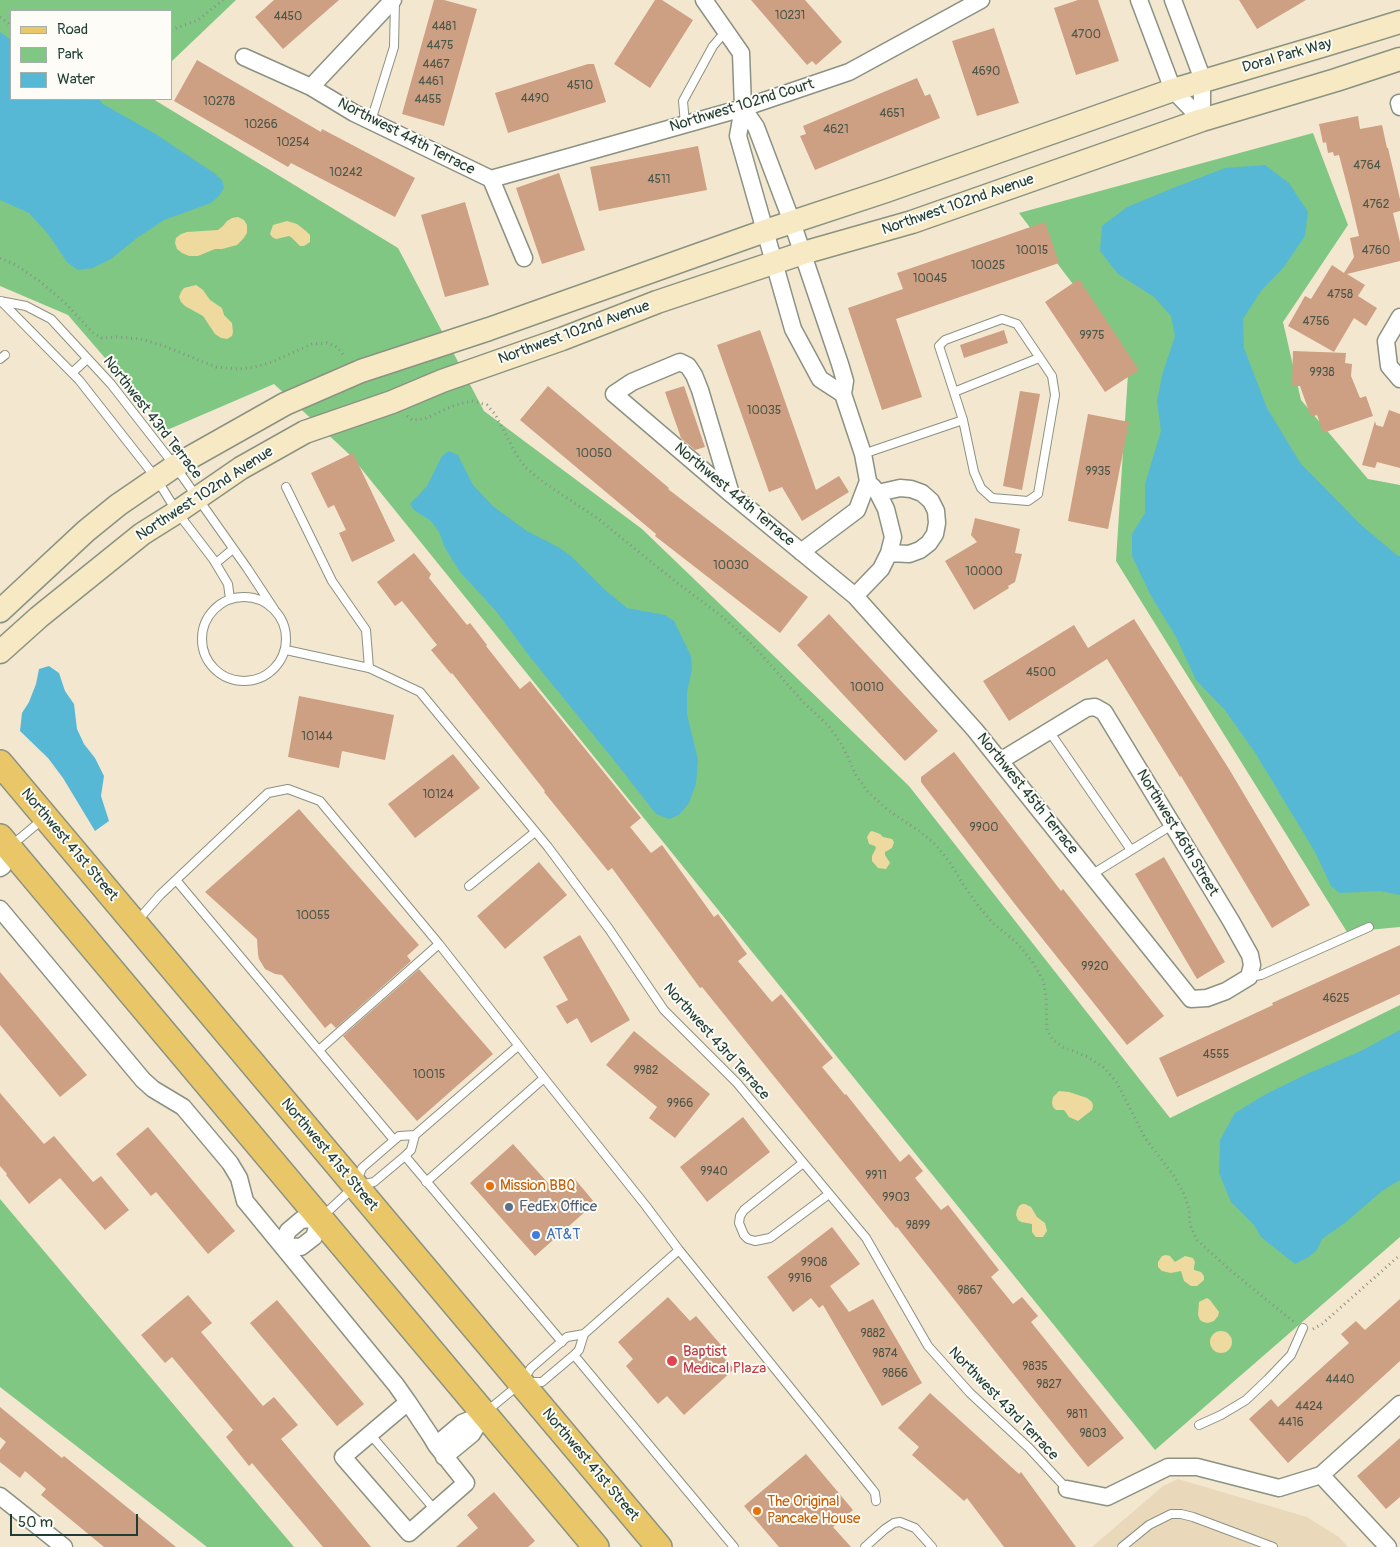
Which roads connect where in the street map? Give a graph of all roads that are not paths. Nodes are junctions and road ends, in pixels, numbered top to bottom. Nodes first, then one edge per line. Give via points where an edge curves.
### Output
1 (394, 0) edge
2 (704, 0) edge
3 (981, 0) edge
4 (1139, 0) edge
5 (1173, 0) edge
6 (1400, 22) edge
7 (726, 31) junction
8 (244, 57) dead end
9 (1400, 59) edge
10 (1202, 80) junction
11 (311, 87) junction
12 (1173, 90) junction
13 (743, 108) junction
14 (1202, 120) junction
15 (371, 121) junction
16 (685, 124) junction
17 (491, 179) junction
18 (792, 222) junction
19 (765, 231) junction
20 (804, 253) junction
21 (524, 258) dead end
22 (774, 263) junction
23 (0, 301) edge
24 (1400, 317) edge
25 (1040, 358) junction
26 (87, 359) junction
27 (73, 372) junction
28 (1400, 379) edge
29 (954, 392) junction
30 (843, 394) junction
31 (963, 420) junction
32 (863, 454) junction
33 (165, 472) junction
34 (286, 487) dead end
35 (873, 487) junction
36 (731, 494) junction
37 (198, 498) junction
38 (177, 512) junction
39 (234, 549) junction
40 (801, 552) junction
41 (889, 553) junction
42 (216, 563) junction
43 (855, 596) junction
44 (230, 599) junction
45 (274, 609) junction
46 (0, 611) edge
47 (286, 650) junction
48 (0, 652) edge
49 (369, 668) junction
50 (1049, 731) junction
51 (1000, 761) junction
52 (0, 763) edge
53 (45, 818) junction
54 (1172, 825) junction
55 (535, 832) junction
56 (1131, 850) junction
57 (2, 851) edge
58 (1091, 875) junction
59 (176, 880) junction
60 (469, 886) dead end
61 (0, 909) edge
62 (135, 924) junction
63 (1369, 927) dead end
64 (439, 944) junction
65 (1250, 971) junction
66 (518, 1046) junction
67 (319, 1050) junction
68 (544, 1078) junction
69 (415, 1135) junction
70 (394, 1140) junction
71 (405, 1156) junction
72 (803, 1163) junction
73 (426, 1182) junction
74 (355, 1186) junction
75 (828, 1194) junction
76 (320, 1218) junction
77 (282, 1246) junction
78 (679, 1250) junction
79 (1303, 1328) road end
80 (584, 1334) junction
81 (562, 1342) junction
82 (574, 1355) junction
83 (521, 1383) junction
84 (408, 1402) junction
85 (1400, 1404) edge
86 (484, 1414) junction
87 (1199, 1425) dead end
88 (370, 1434) junction
89 (440, 1451) junction
90 (1322, 1475) junction
91 (1067, 1489) joint
92 (0, 1496) edge
93 (876, 1501) dead end
94 (435, 1510) junction
95 (64, 1547) edge
96 (596, 1547) edge
97 (659, 1547) edge
98 (734, 1547) edge
99 (864, 1547) edge
100 (932, 1547) edge
101 (1122, 1547) edge
102 (1273, 1547) edge
103 (1388, 1547) edge

1 - 11 street
1 - 15 lane via 394,47
2 - 7 street
3 - 13 street, Northwest 102nd Court via 849,72
4 - 12 street
5 - 10 street
6 - 10 street, Doral Park Way
7 - 13 street via 741,53
7 - 16 lane via 713,46 683,101
8 - 11 street, Northwest 44th Terrace
9 - 14 street, Northwest 102nd Avenue
10 - 12 street, Doral Park Way
10 - 14 street
11 - 15 street, Northwest 44th Terrace
12 - 14 street
12 - 18 street
13 - 16 street, Northwest 102nd Court
13 - 18 street via 756,127
13 - 19 street via 738,136
14 - 20 street, Northwest 102nd Avenue via 912,222
15 - 17 street, Northwest 44th Terrace
16 - 17 street, Northwest 102nd Court
17 - 21 street, Northwest 44th Terrace
18 - 19 street
18 - 20 street
19 - 22 street
19 - 33 street via 362,371 285,404
20 - 22 street, Northwest 102nd Avenue
20 - 30 street via 845,381
22 - 30 street via 793,329 820,379
22 - 37 street, Northwest 102nd Avenue via 657,302 305,432 241,468
23 - 26 lane, Northwest 43rd Terrace via 26,306 51,319
23 - 27 lane
24 - 28 street via 1386,341 1388,366
25 - 29 lane
25 - 29 lane via 1017,324 1002,319 945,340 939,346
25 - 31 lane via 1052,376 1055,395 1038,494 1028,501 992,498 981,488 974,472
26 - 27 lane
26 - 33 lane, Northwest 43rd Terrace via 111,384
27 - 33 lane
29 - 31 lane
30 - 32 street
31 - 32 lane
32 - 35 street
33 - 37 lane, Northwest 43rd Terrace
33 - 38 lane
33 - 46 street via 118,504
34 - 49 lane via 332,581 366,630
35 - 40 street via 857,510
35 - 41 street via 886,509 890,524 893,537
35 - 41 street via 911,489 922,493 936,511 935,534 929,543 909,554
36 - 36 street, Northwest 44th Terrace via 614,394 632,382 680,362 688,366 700,390
36 - 40 street, Northwest 44th Terrace
37 - 38 street, Northwest 102nd Avenue
37 - 39 lane, Northwest 43rd Terrace
38 - 42 lane
38 - 48 street, Northwest 102nd Avenue via 142,534
39 - 42 lane
39 - 45 lane, Northwest 43rd Terrace
40 - 43 street, Northwest 44th Terrace
41 - 43 street via 881,568
42 - 44 lane via 228,584
43 - 51 street, Northwest 45th Terrace
44 - 45 lane via 261,600
44 - 47 lane via 210,614 201,638 208,662 226,679 251,682 274,671
45 - 47 lane via 285,628
47 - 49 lane, Northwest 43rd Terrace
49 - 55 lane, Northwest 43rd Terrace via 420,692
50 - 51 street
50 - 54 street, Northwest 46th Street via 1087,708 1104,712
50 - 56 lane
51 - 58 street, Northwest 45th Terrace
52 - 53 main road, Northwest 41st Street
53 - 57 lane
53 - 62 main road, Northwest 41st Street
54 - 56 lane
54 - 65 street, Northwest 46th Street via 1250,955
55 - 60 lane
55 - 72 lane, Northwest 43rd Terrace via 609,929 664,1010 737,1083
56 - 58 lane
57 - 76 main road
58 - 65 street, Northwest 45th Terrace via 1191,999 1207,998 1226,991
59 - 62 lane
59 - 64 lane via 268,793 288,789 320,801
59 - 67 lane
61 - 77 street via 143,1080 187,1111 230,1163 239,1178 246,1202
62 - 74 main road, Northwest 41st Street
63 - 65 lane via 1261,975
64 - 66 lane
64 - 67 lane
66 - 68 lane
66 - 69 lane
67 - 70 lane
68 - 73 lane
68 - 78 lane
69 - 70 lane via 399,1136
69 - 71 lane via 411,1150
70 - 74 lane via 362,1168
71 - 73 lane
71 - 74 lane via 374,1182
72 - 75 lane, Northwest 43rd Terrace
72 - 75 lane via 744,1210 739,1223 744,1235 755,1241 770,1238
73 - 81 lane
74 - 76 lane
74 - 83 main road, Northwest 41st Street
75 - 91 lane, Northwest 43rd Terrace via 866,1238 928,1346 970,1393 1030,1448
76 - 77 street via 314,1236 301,1247
76 - 86 main road
77 - 84 street
78 - 80 lane
78 - 93 lane via 872,1489
79 - 87 lane via 1290,1355 1246,1400
80 - 81 lane via 567,1337
80 - 82 lane
81 - 83 lane via 531,1368
82 - 83 lane via 542,1382
82 - 98 lane
83 - 86 lane
83 - 97 main road, Northwest 41st Street
84 - 88 street
84 - 89 street
85 - 90 street
86 - 89 street via 462,1423
86 - 96 main road
88 - 94 lane
88 - 94 street via 344,1457 408,1533
89 - 94 street via 466,1483
90 - 91 street via 1279,1488 1197,1467 1168,1467 1107,1497
90 - 103 street
92 - 95 street
99 - 100 lane via 885,1528 900,1522 915,1528
101 - 102 lane via 1143,1529 1171,1514 1193,1517

